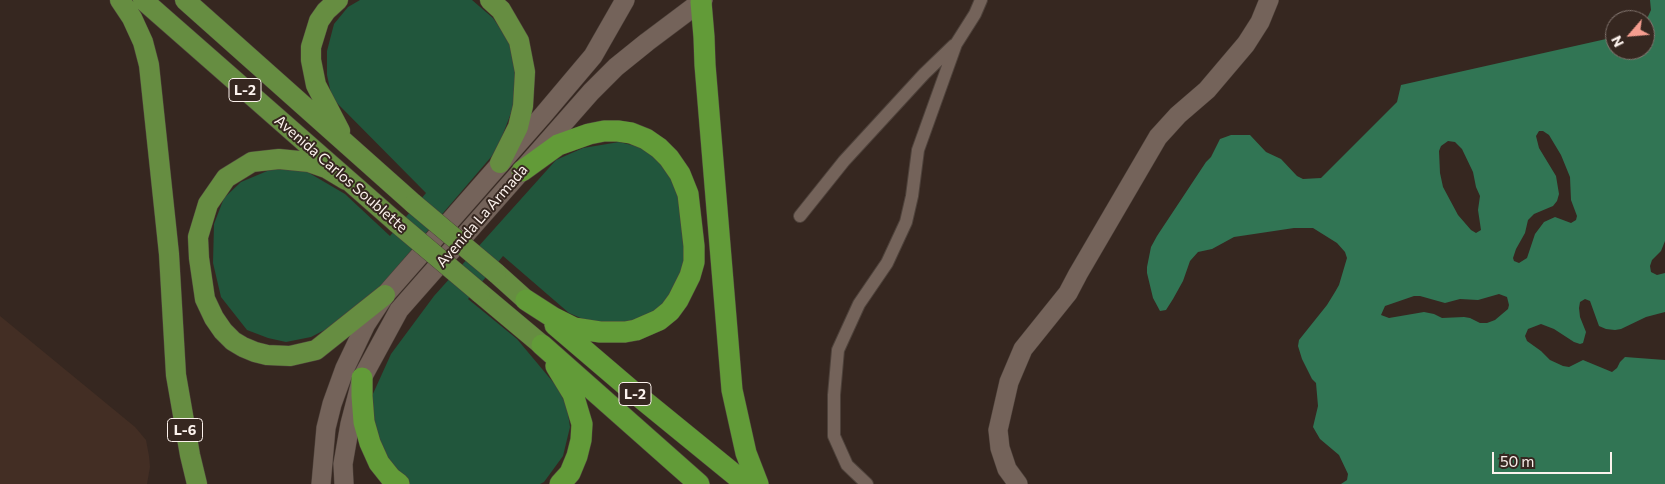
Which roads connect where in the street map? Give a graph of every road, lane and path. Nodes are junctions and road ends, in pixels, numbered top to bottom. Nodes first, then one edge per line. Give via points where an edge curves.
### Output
1 (120, 0) edge
2 (143, 0) edge
3 (185, 0) edge
4 (338, 0) edge
5 (490, 0) edge
6 (625, 0) edge
7 (981, 0) edge
8 (1269, 0) edge
9 (701, 1) edge
10 (956, 44) junction
11 (348, 146) junction
12 (500, 163) junction
13 (522, 171) junction
14 (346, 180) junction
15 (800, 216) dead end
16 (385, 295) junction
17 (526, 300) junction
18 (542, 345) junction
19 (362, 378) junction
20 (198, 484) edge
21 (321, 484) edge
22 (344, 484) edge
23 (399, 484) edge
24 (560, 484) edge
25 (699, 484) edge
26 (746, 484) edge
27 (758, 484) edge
28 (866, 484) edge
29 (1018, 484) edge

1 - 20 main road, L-6 via 143,42 149,65 169,254 176,375
2 - 14 main road, Avenida Carlos Soublette / L-2
3 - 11 main road, Avenida Carlos Soublette / L-2
4 - 11 main road via 319,21 311,47 311,60 316,85
5 - 12 main road via 501,10 519,40 524,72 523,106 518,127
6 - 12 main road, Avenida La Armada via 593,56
7 - 10 street
8 - 29 main road via 1246,44 1208,90 1158,137 1068,293 1023,350 1009,382 998,430 1007,469
9 - 13 main road, Avenida La Armada via 616,67
9 - 27 highway via 732,390 746,453
10 - 15 street via 844,161
10 - 28 street via 918,150 906,222 887,263 859,304 838,350 834,436 847,466
11 - 17 main road, Avenida Carlos Soublette / L-2, bridge
12 - 16 main road, Avenida La Armada
13 - 17 highway via 558,145 589,134 618,131 646,139 669,158 680,174 688,194 694,246 690,276 678,300 659,320 636,330 600,332 574,328
13 - 19 main road, Avenida La Armada via 400,310
14 - 16 main road via 309,162 279,159 252,162 226,178 208,204 198,237 205,299 214,318 234,341 255,352 290,356 316,350
14 - 18 main road, Avenida Carlos Soublette / L-2, bridge
16 - 21 main road, Avenida La Armada via 356,343 335,395 326,428
17 - 26 highway, L-2
18 - 24 highway via 573,394 582,424 577,456 570,473
18 - 25 highway, L-2
19 - 22 main road, Avenida La Armada via 343,464
19 - 23 highway via 364,422 370,443 379,463

